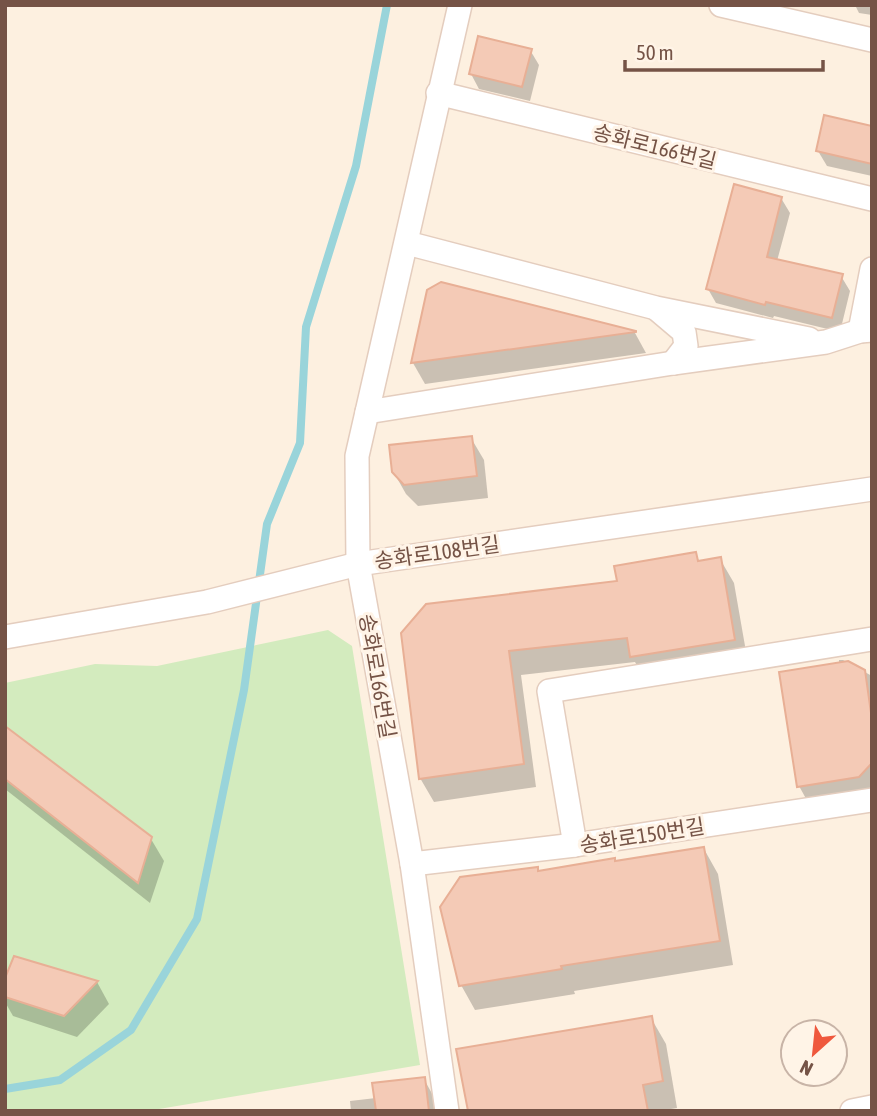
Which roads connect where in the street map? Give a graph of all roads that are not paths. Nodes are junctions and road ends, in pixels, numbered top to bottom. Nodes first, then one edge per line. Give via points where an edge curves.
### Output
1 (460, 5) edge
2 (722, 5) edge
3 (872, 40) edge
4 (438, 93) junction
5 (872, 199) edge
6 (407, 243) junction
7 (872, 269) edge
8 (656, 308) junction
9 (866, 331) edge
10 (826, 342) junction
11 (673, 363) junction
12 (367, 412) junction
13 (872, 489) edge
14 (358, 564) junction
15 (5, 637) edge
16 (872, 639) edge
17 (872, 800) edge
18 (575, 845) junction
19 (412, 864) junction
20 (872, 1107) edge
21 (447, 1111) edge
22 (852, 1111) edge

1 - 4 street, 송화로166번길
2 - 3 street
4 - 5 street, 송화로166번길
4 - 6 street, 송화로166번길
6 - 8 street
6 - 12 street, 송화로166번길
7 - 9 street
8 - 10 street
8 - 11 street via 684,331 685,346
9 - 10 street
10 - 11 street
11 - 12 street
12 - 14 street, 송화로166번길 via 357,456
13 - 14 street, 송화로108번길
14 - 15 street, 송화로108번길 via 207,602
14 - 19 street, 송화로166번길
16 - 18 street via 549,691
17 - 18 street, 송화로150번길
18 - 19 street, 송화로150번길
19 - 21 street, 송화로166번길
20 - 22 street

